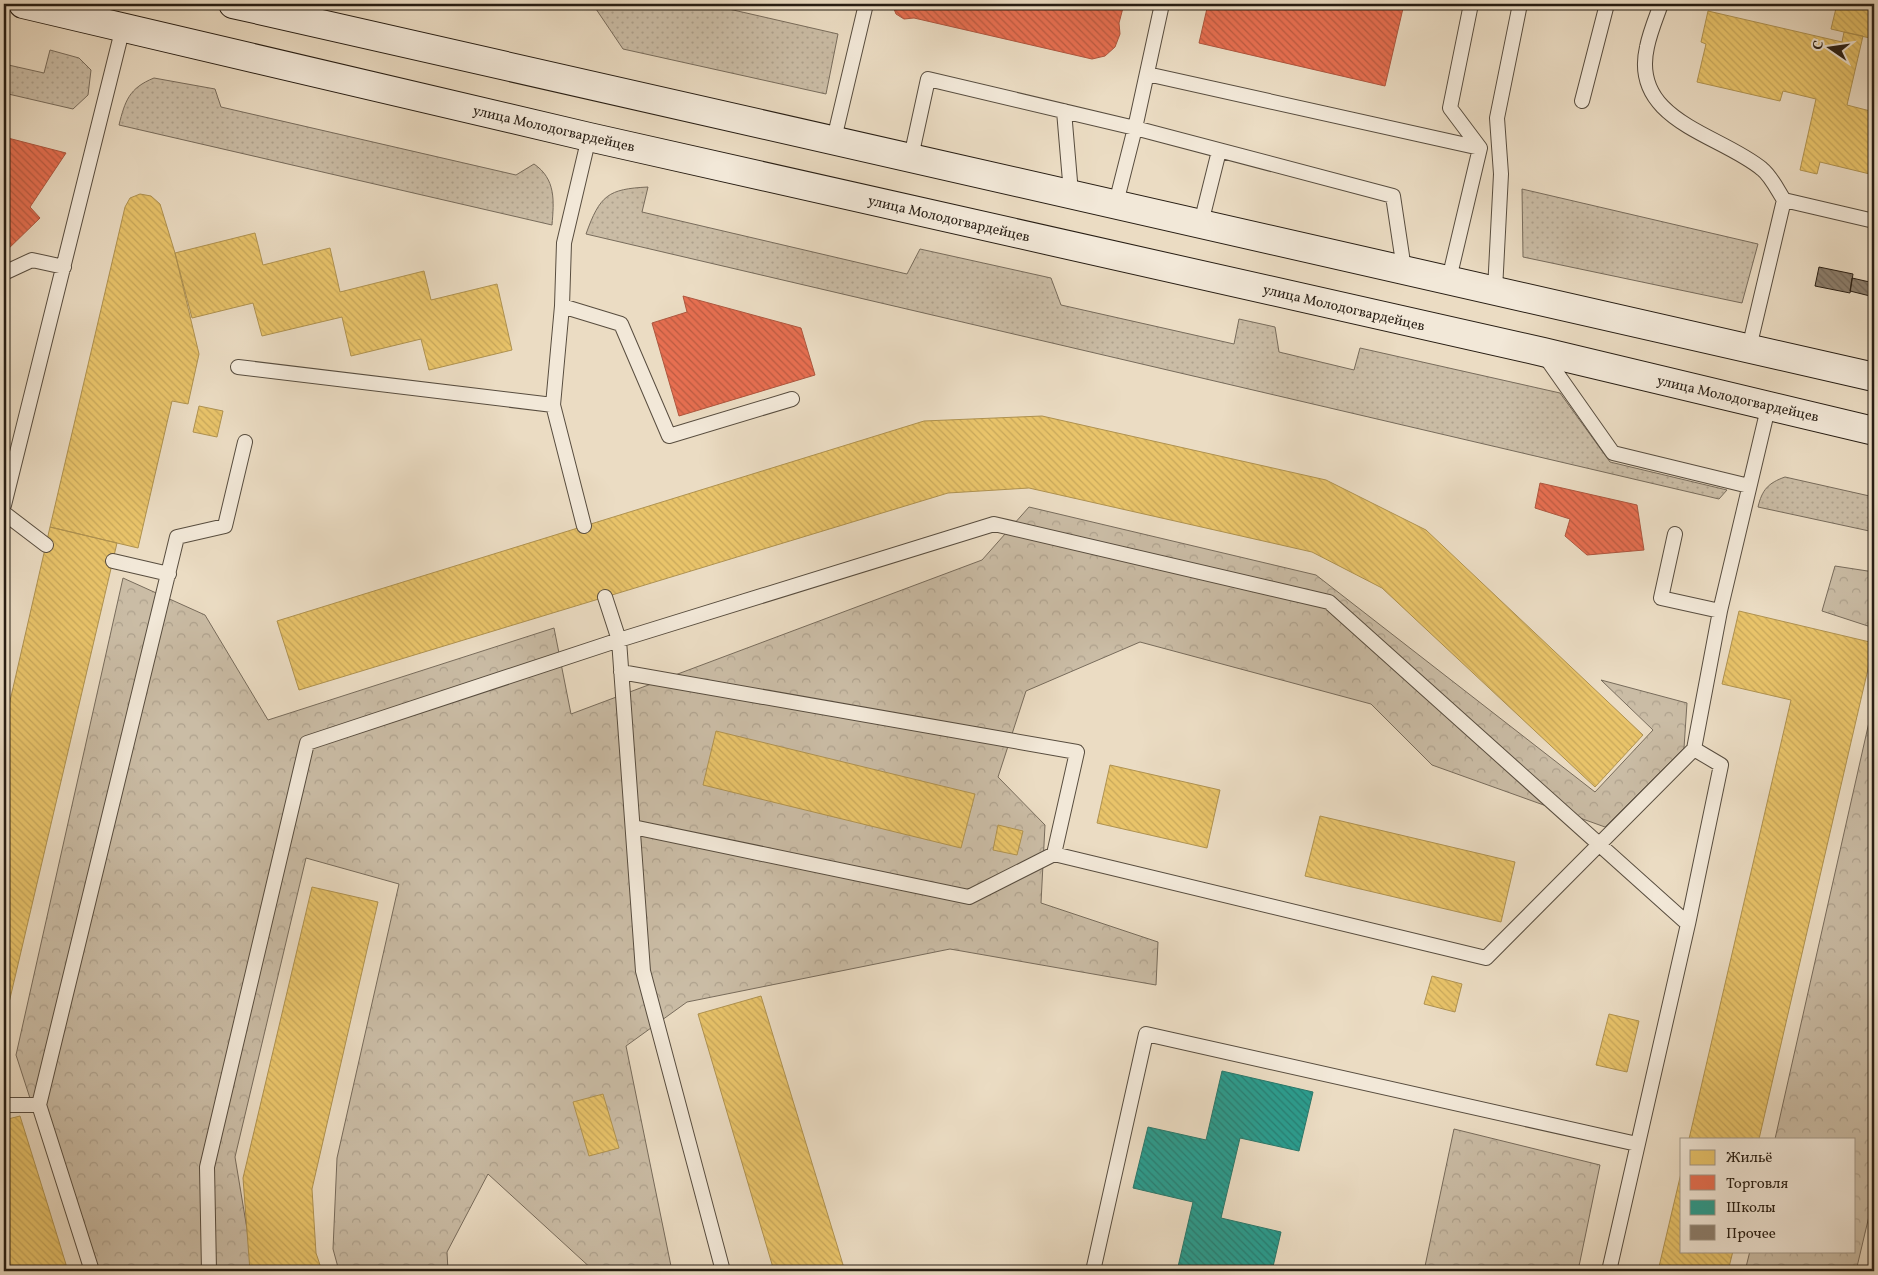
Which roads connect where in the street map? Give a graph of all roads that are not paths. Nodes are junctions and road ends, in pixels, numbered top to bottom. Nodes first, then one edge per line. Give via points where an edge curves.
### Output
1 (23, 4) edge
2 (233, 4) edge
3 (866, 4) edge
4 (1162, 4) edge
5 (1471, 4) edge
6 (1520, 4) edge
7 (1607, 4) edge
8 (1661, 4) edge
9 (123, 27) junction
10 (1146, 74) junction
11 (1582, 101) dead end
12 (1064, 111) junction
13 (1135, 128) junction
14 (589, 137) junction
15 (834, 139) junction
16 (1480, 148) junction
17 (1219, 151) junction
18 (911, 157) junction
19 (1071, 193) junction
20 (1784, 200) junction
21 (1116, 203) junction
22 (1874, 221) edge
23 (1201, 223) junction
24 (64, 268) junction
25 (1404, 269) junction
26 (4, 273) edge
27 (1449, 279) junction
28 (1495, 290) junction
29 (562, 306) junction
30 (1750, 348) junction
31 (1542, 352) junction
32 (238, 367) dead end
33 (1874, 377) edge
34 (792, 399) dead end
35 (553, 404) junction
36 (1769, 404) junction
37 (1874, 431) edge
38 (245, 442) dead end
39 (1749, 486) junction
40 (4, 505) edge
41 (4, 513) edge
42 (584, 526) dead end
43 (1675, 534) dead end
44 (46, 545) dead end
45 (113, 561) dead end
46 (169, 574) junction
47 (605, 597) dead end
48 (1720, 611) junction
49 (619, 640) junction
50 (621, 672) junction
51 (1694, 749) junction
52 (633, 827) junction
53 (1599, 845) junction
54 (1054, 854) junction
55 (1688, 924) junction
56 (4, 1105) edge
57 (39, 1105) junction
58 (1638, 1144) junction
59 (92, 1271) edge
60 (209, 1271) edge
61 (723, 1271) edge
62 (1093, 1271) edge
63 (1608, 1271) edge

1 - 9 main road, улица Молодогвардейцев
2 - 15 main road
3 - 15 lane
4 - 10 lane
5 - 16 lane via 1450,108
6 - 28 lane via 1497,118 1501,174
7 - 11 lane
8 - 20 lane via 1646,48 1646,74 1655,98 1668,115 1764,169
9 - 14 main road, улица Молодогвардейцев
9 - 24 lane
10 - 13 lane
10 - 16 lane
12 - 13 lane
12 - 18 lane via 928,79
12 - 19 lane
13 - 17 lane
13 - 21 lane
14 - 29 lane via 564,243
14 - 31 main road, улица Молодогвардейцев
15 - 18 main road
16 - 27 lane
17 - 23 lane
17 - 25 lane via 1393,196
18 - 19 main road
19 - 21 main road
20 - 22 lane
20 - 30 lane
21 - 23 main road
23 - 25 main road
24 - 26 lane via 32,260
24 - 40 lane
25 - 27 main road
27 - 28 main road
28 - 30 main road
29 - 34 lane via 621,324 670,436
29 - 35 lane
30 - 33 main road
31 - 36 main road, улица Молодогвардейцев
31 - 39 lane via 1613,453
32 - 35 lane
35 - 42 lane
36 - 37 main road, улица Молодогвардейцев
36 - 39 lane
38 - 46 lane via 225,526 177,537
39 - 48 lane
41 - 44 lane
43 - 48 lane via 1661,598
45 - 46 lane
46 - 57 lane
47 - 49 lane
48 - 51 lane
49 - 50 lane
49 - 53 lane via 994,524 1329,602
49 - 60 lane via 307,743 207,1167
50 - 52 lane
50 - 54 lane via 1077,752
51 - 53 lane
51 - 55 lane via 1721,765
52 - 54 lane via 969,896
52 - 61 lane via 643,971
53 - 54 lane via 1486,958
53 - 55 lane
55 - 58 lane
56 - 57 lane
57 - 59 lane
58 - 62 lane via 1146,1034
58 - 63 lane

